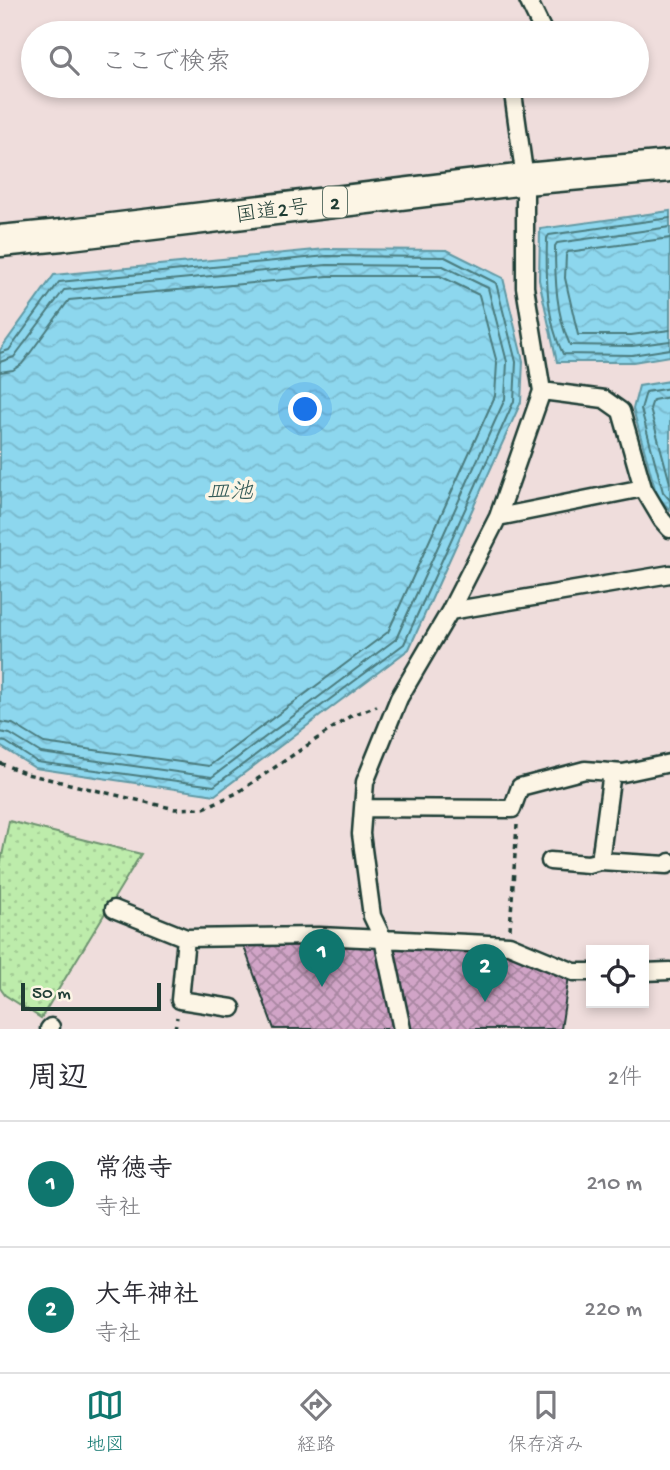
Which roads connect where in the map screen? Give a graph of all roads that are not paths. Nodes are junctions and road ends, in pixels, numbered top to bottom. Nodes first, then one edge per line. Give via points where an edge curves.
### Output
1 (528, 0) edge
2 (538, 21) edge
3 (514, 98) edge
4 (670, 166) edge
5 (525, 179) junction
6 (0, 241) edge
7 (542, 391) junction
8 (642, 488) junction
9 (498, 517) junction
10 (670, 529) edge
11 (670, 574) edge
12 (450, 611) junction
13 (670, 763) edge
14 (612, 772) junction
15 (363, 808) junction
16 (550, 861) dead end
17 (600, 861) junction
18 (670, 862) edge
19 (114, 909) dead end
20 (186, 938) junction
21 (383, 939) junction
22 (670, 971) edge
23 (586, 972) edge
24 (649, 972) edge
25 (232, 1008) dead end
26 (402, 1029) edge

1 - 2 street
3 - 5 street
4 - 5 highway, 国道2号 / 2
5 - 6 highway, 国道2号 / 2
5 - 7 street via 525,287
7 - 8 street via 604,399 621,411
7 - 9 street
8 - 9 street
8 - 10 street
9 - 12 street
11 - 12 street
12 - 15 street via 399,698 365,782
13 - 14 street
14 - 15 street via 585,770 520,787 512,808
14 - 17 street
15 - 21 street via 361,834 372,916
16 - 17 street
17 - 18 street
19 - 20 street
20 - 21 street
20 - 25 street via 180,1000
21 - 23 street via 509,945 574,972
21 - 26 street
22 - 24 street

